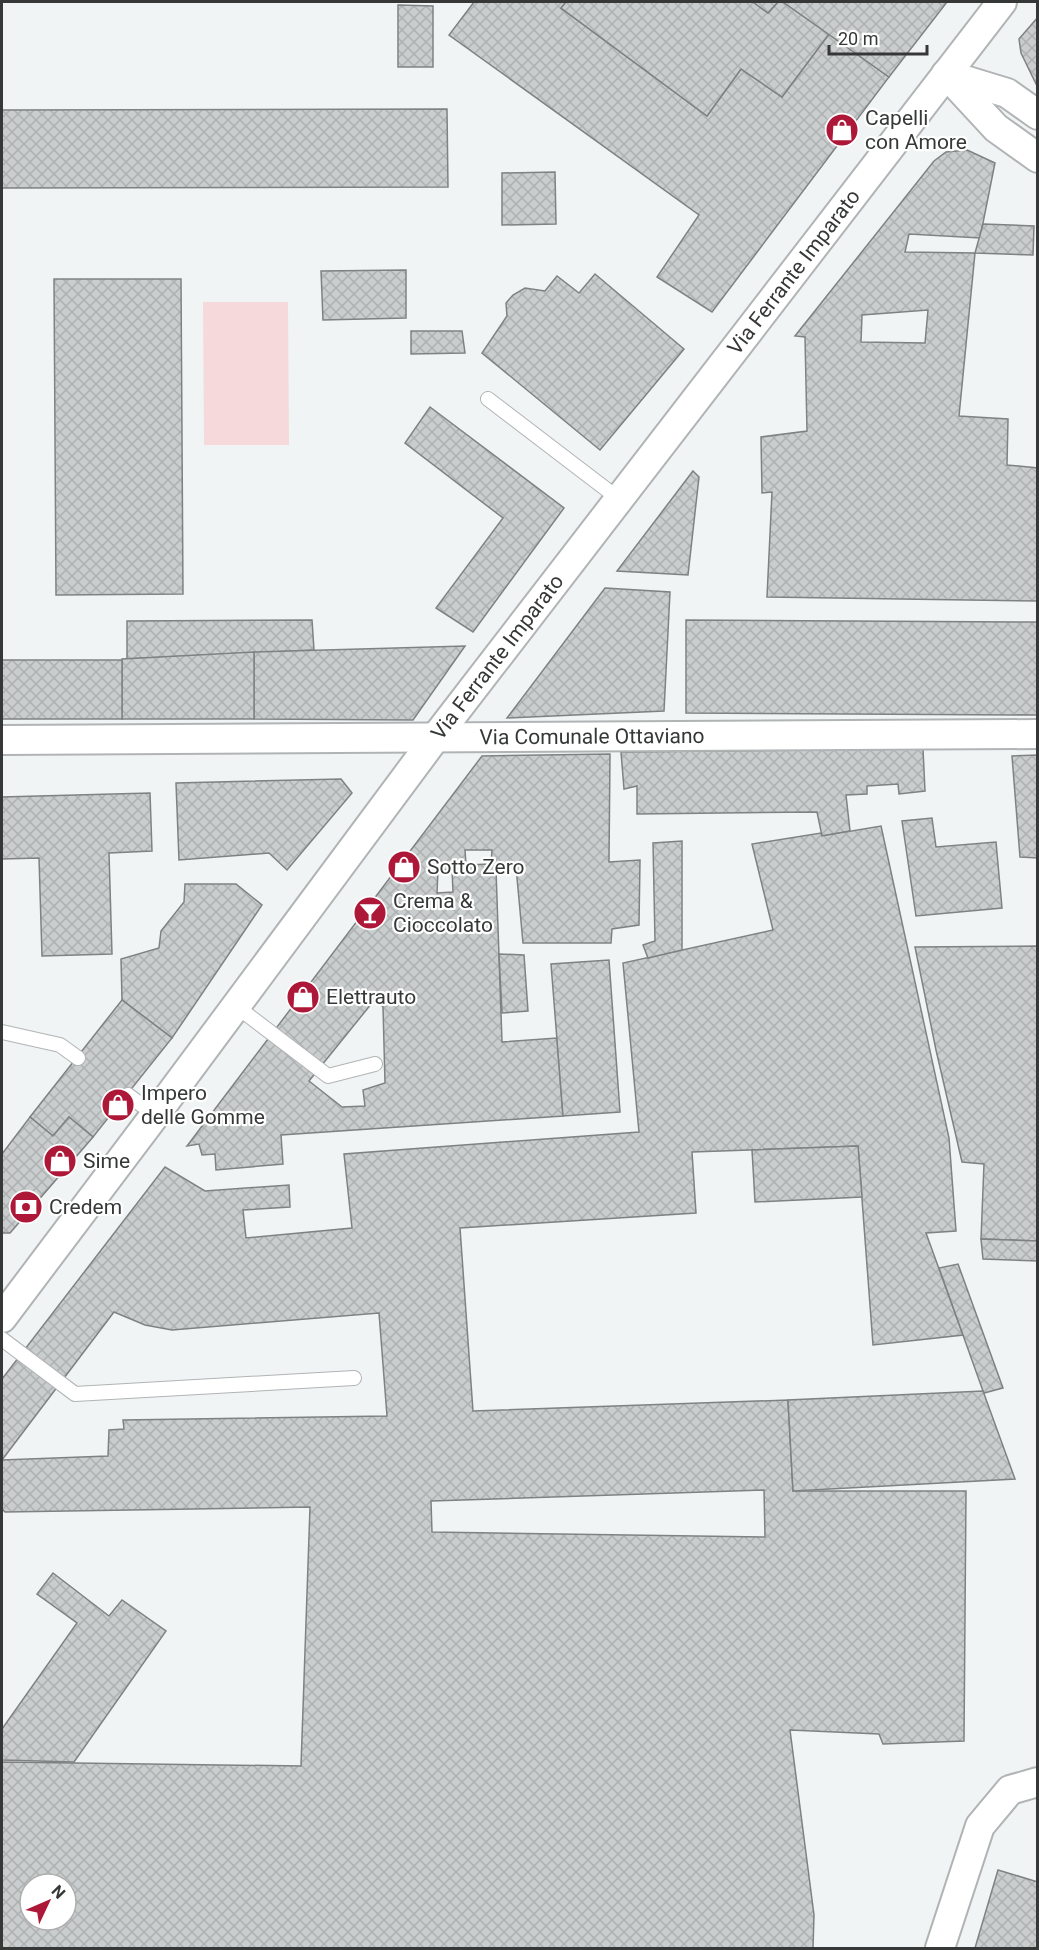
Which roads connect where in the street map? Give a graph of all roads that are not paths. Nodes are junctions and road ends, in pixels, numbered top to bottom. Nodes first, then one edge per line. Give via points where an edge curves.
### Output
1 (1002, 2) edge
2 (946, 74) junction
3 (1038, 115) edge
4 (1038, 158) edge
5 (488, 399) dead end
6 (619, 499) junction
7 (1038, 734) edge
8 (435, 738) junction
9 (2, 740) edge
10 (237, 1006) junction
11 (2, 1032) edge
12 (78, 1058) dead end
13 (375, 1064) dead end
14 (128, 1095) dead end
15 (155, 1115) junction
16 (2, 1318) edge
17 (2, 1339) edge
18 (354, 1378) dead end
19 (1038, 1782) edge
20 (940, 1948) edge

1 - 2 street, Via Ferrante Imparato
2 - 3 street via 1007,93
2 - 4 street via 996,128
2 - 6 street, Via Ferrante Imparato
5 - 6 lane
6 - 8 street, Via Ferrante Imparato
7 - 8 street, Via Comunale Ottaviano
8 - 9 street, Via Comunale Ottaviano
8 - 10 street, Via Ferrante Imparato
10 - 13 lane via 328,1076
10 - 15 street, Via Ferrante Imparato
11 - 12 lane via 60,1045
14 - 15 lane
15 - 16 street, Via Ferrante Imparato
17 - 18 lane via 75,1394
19 - 20 street via 1010,1790 980,1826

